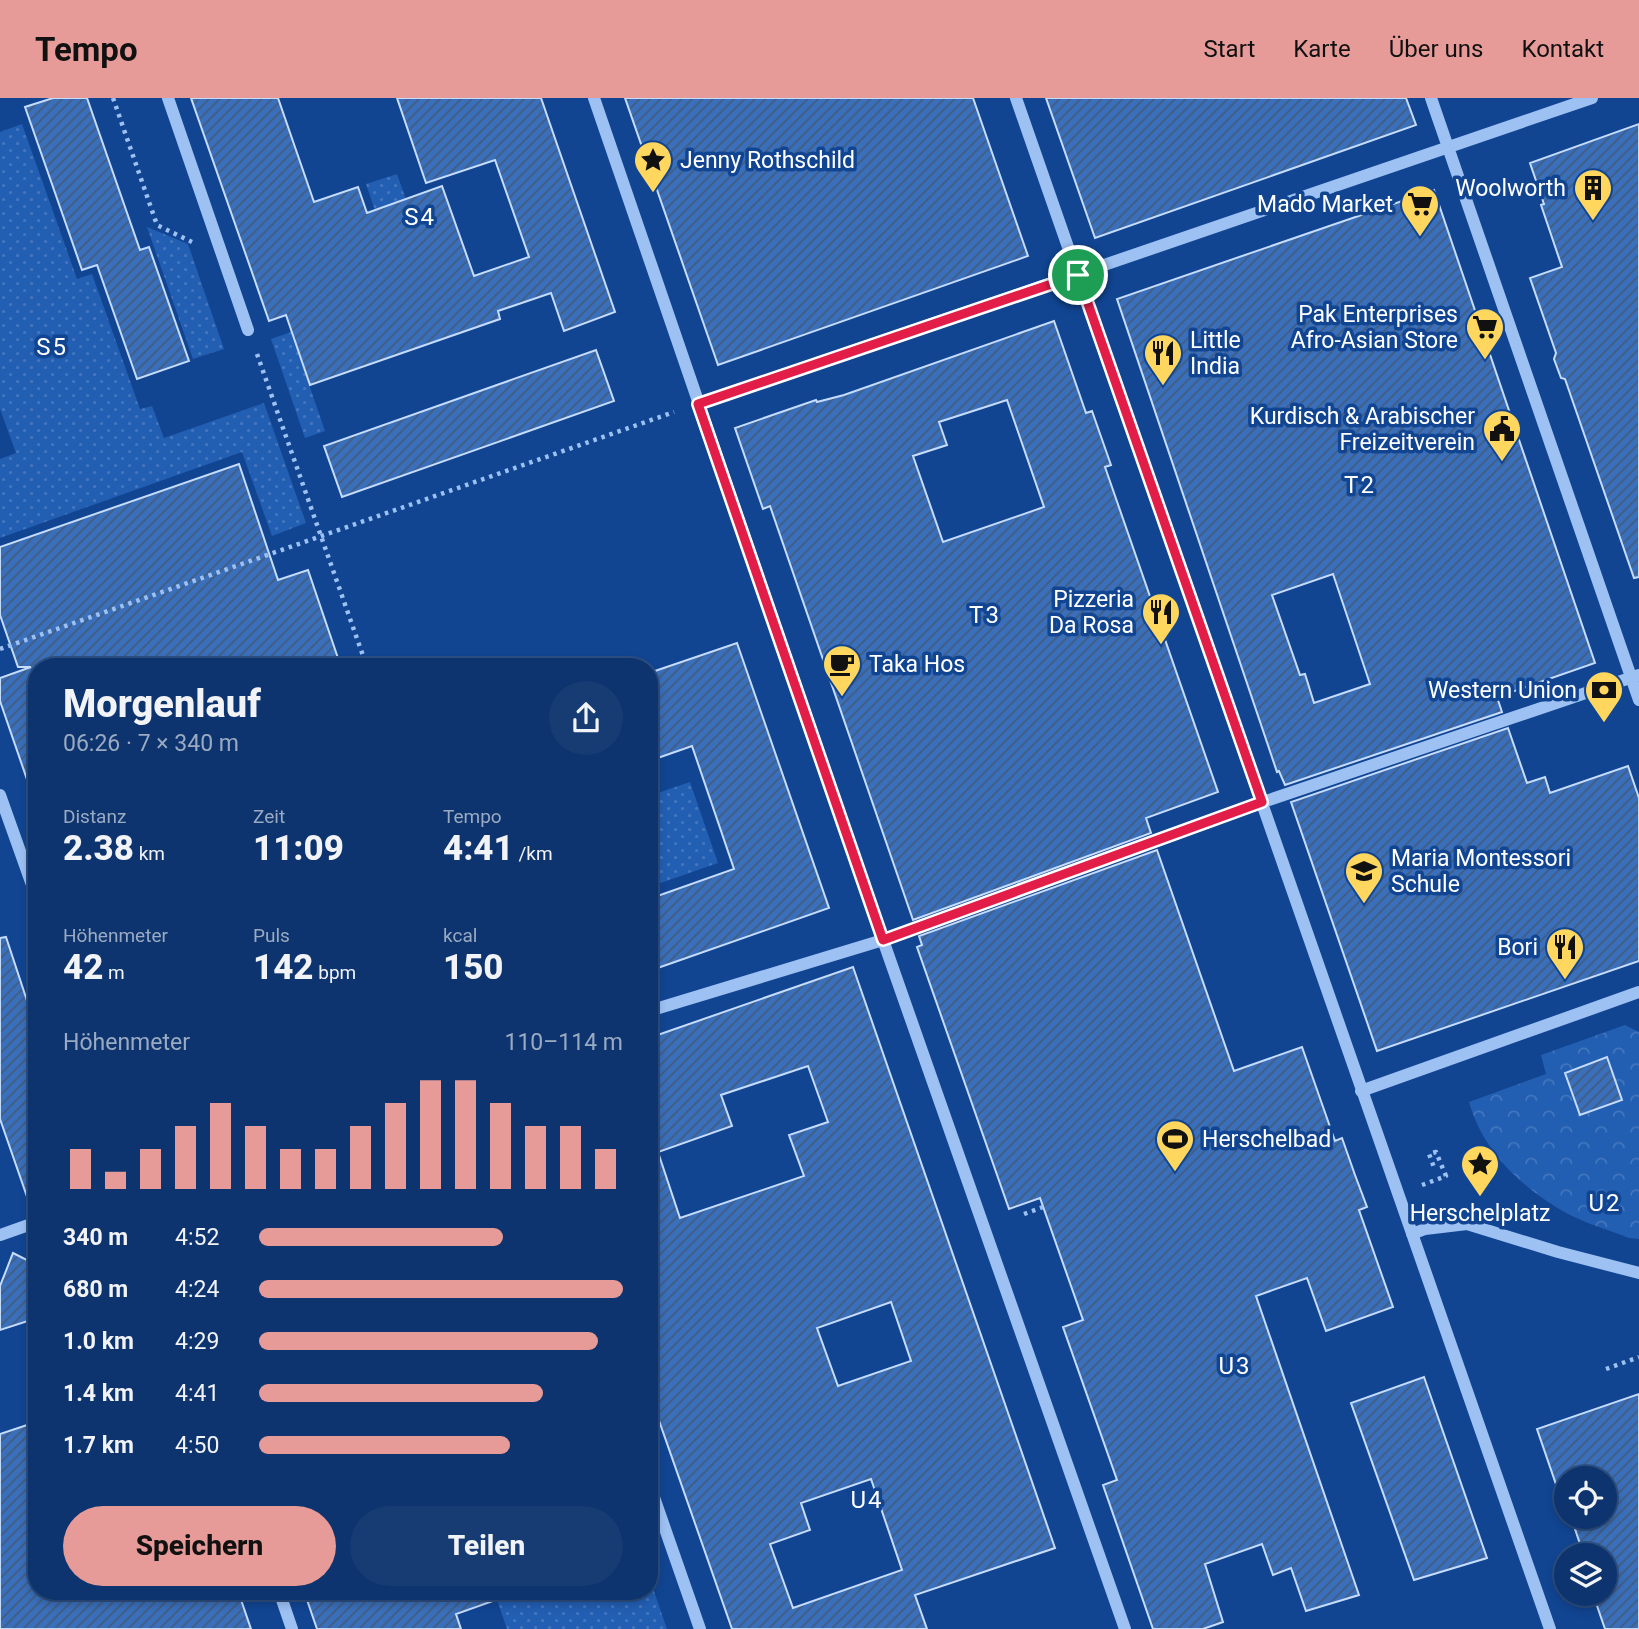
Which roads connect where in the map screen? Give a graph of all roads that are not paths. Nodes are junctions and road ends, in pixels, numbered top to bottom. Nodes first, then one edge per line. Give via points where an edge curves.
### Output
1 (168, 98) edge
2 (594, 98) edge
3 (1016, 98) edge
4 (1431, 98) edge
5 (1592, 98) edge
6 (1447, 147) junction
7 (1078, 275) junction
8 (248, 330) road end
9 (698, 404) junction
10 (1635, 676) edge
11 (1639, 700) edge
12 (0, 795) edge
13 (1262, 802) junction
14 (28, 874) edge
15 (883, 940) junction
16 (1639, 992) edge
17 (658, 1008) edge
18 (1361, 1091) junction
19 (28, 1225) edge
20 (1412, 1234) junction
21 (0, 1235) edge
22 (1639, 1273) edge
23 (658, 1509) edge
24 (282, 1600) edge
25 (292, 1629) edge
26 (700, 1629) edge
27 (1125, 1629) edge
28 (1550, 1629) edge

1 - 8 street
2 - 9 street
3 - 7 street
4 - 6 street
5 - 6 street
6 - 7 street
6 - 10 street
7 - 9 street
7 - 13 street
9 - 15 street
10 - 11 street
10 - 13 street
12 - 14 street
13 - 15 street
13 - 18 street
15 - 17 street
15 - 27 street
16 - 18 street
18 - 20 street
19 - 21 street
20 - 22 street via 1467,1223
20 - 28 street
23 - 26 street
24 - 25 street

